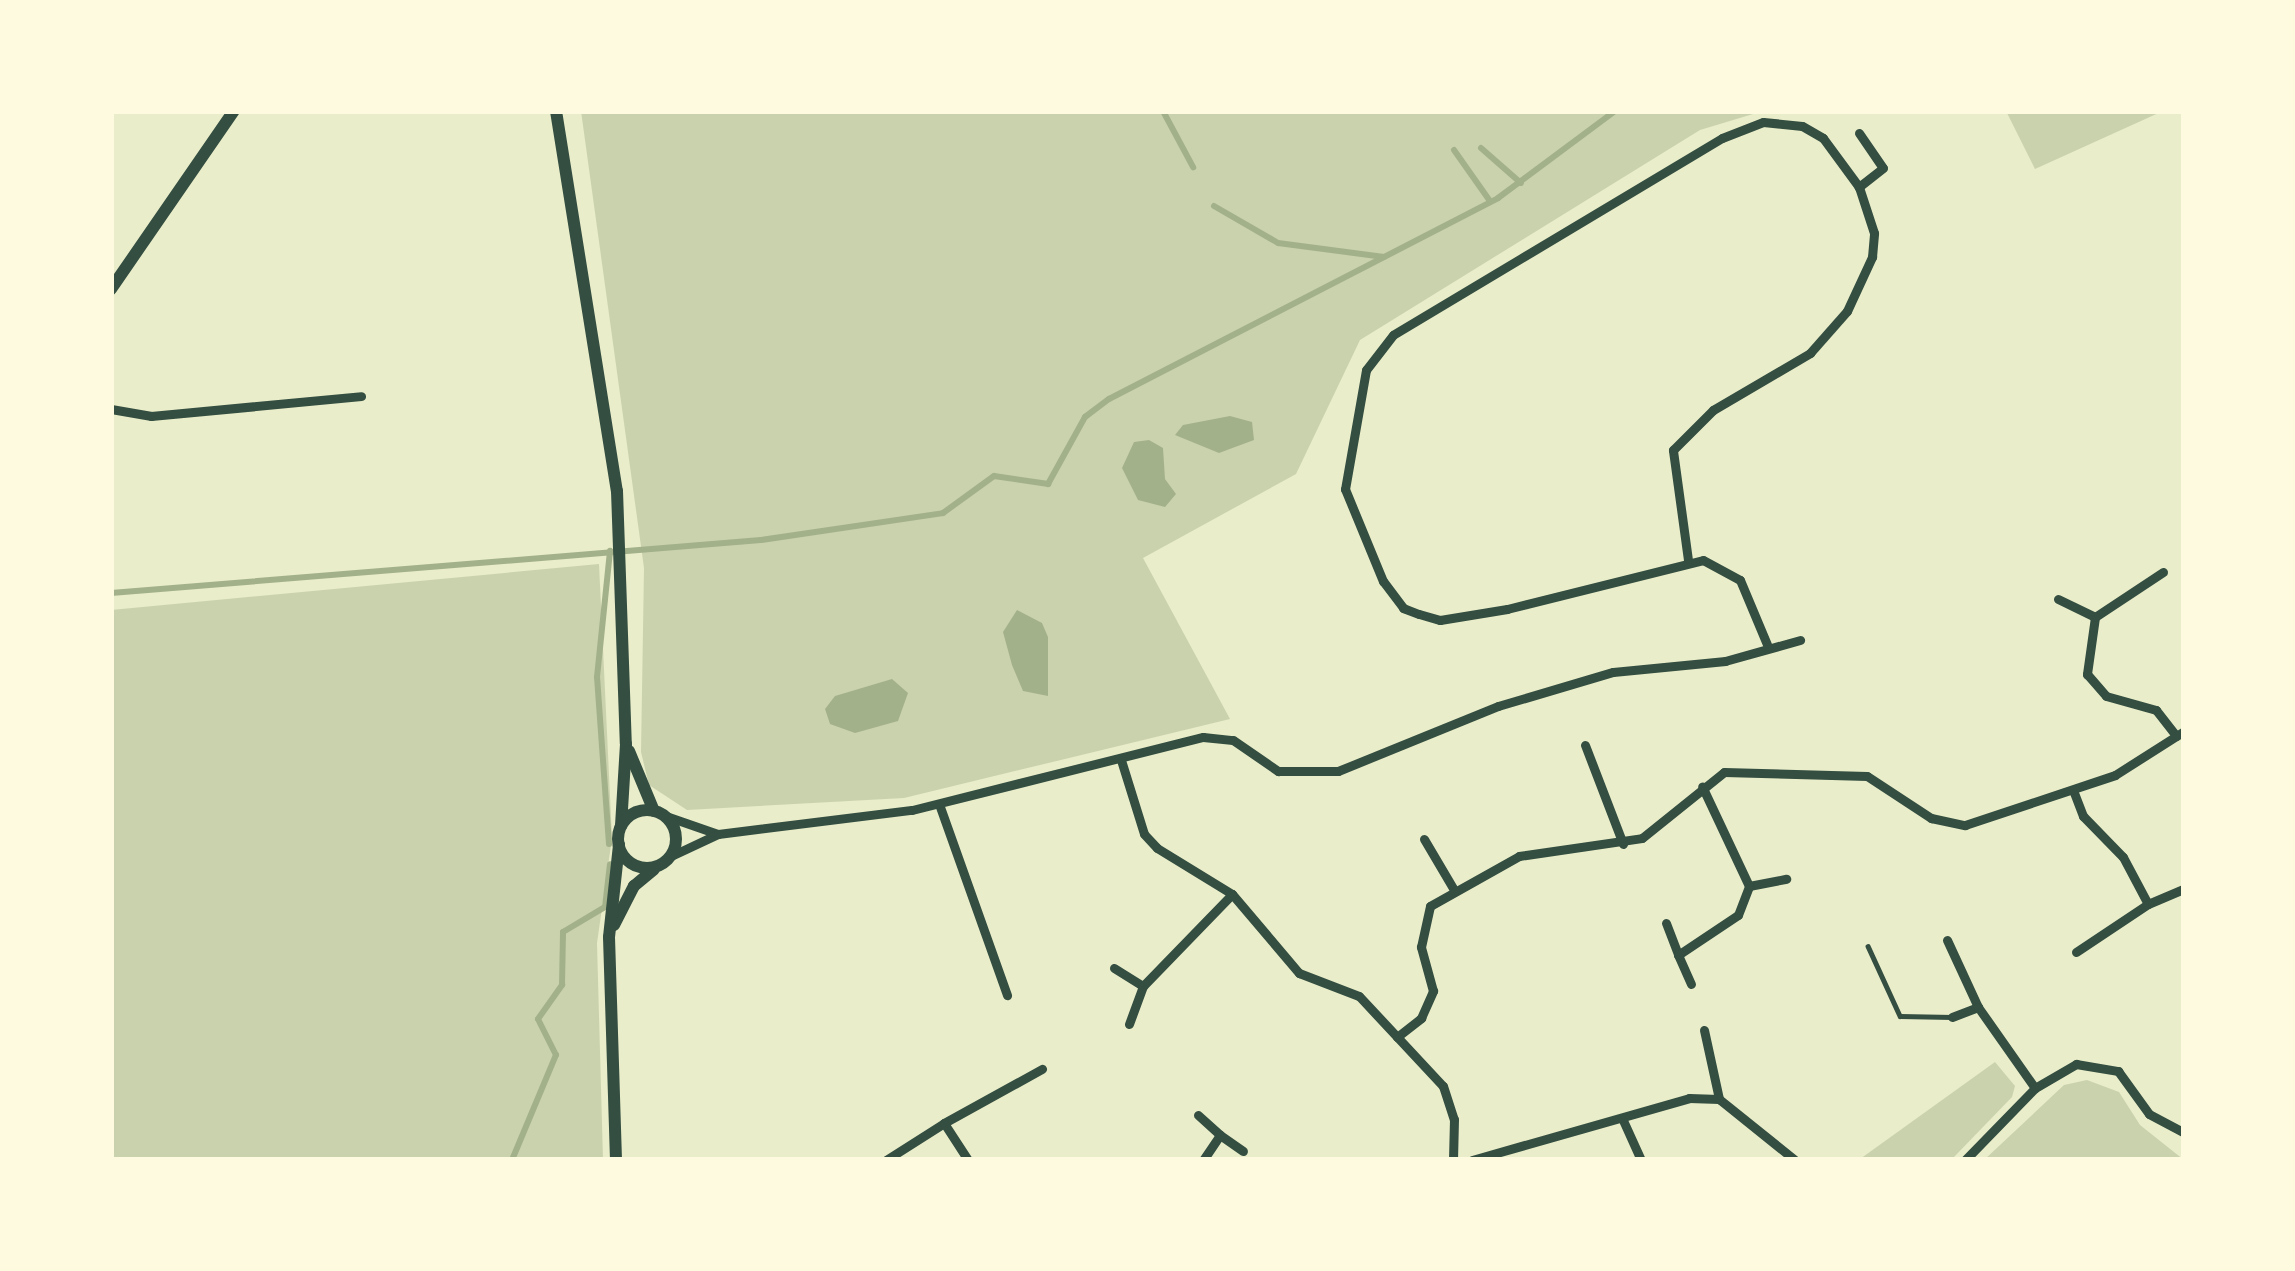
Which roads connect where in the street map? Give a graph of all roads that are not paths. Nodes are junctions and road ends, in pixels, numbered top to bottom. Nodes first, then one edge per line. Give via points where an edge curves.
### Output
1 (234, 111) edge
2 (556, 111) edge
3 (1859, 133) dead end
4 (1859, 187) junction
5 (111, 289) edge
6 (361, 396) dead end
7 (111, 409) edge
8 (1688, 560) junction
9 (2163, 572) dead end
10 (2058, 599) dead end
11 (2095, 617) junction
12 (1800, 640) dead end
13 (1768, 646) junction
14 (2180, 734) edge
15 (626, 744) junction
16 (1585, 745) dead end
17 (1120, 760) junction
18 (1702, 786) junction
19 (2073, 790) junction
20 (939, 804) junction
21 (659, 813) junction
22 (621, 826) junction
23 (718, 834) junction
24 (1424, 839) dead end
25 (1623, 844) junction
26 (619, 845) junction
27 (670, 856) junction
28 (656, 867) junction
29 (1786, 879) dead end
30 (1749, 886) junction
31 (2184, 889) edge
32 (1454, 890) junction
33 (1232, 894) junction
34 (2148, 904) junction
35 (1666, 923) dead end
36 (608, 937) junction
37 (1947, 940) dead end
38 (1868, 946) dead end
39 (2076, 952) dead end
40 (1678, 955) junction
41 (1114, 968) dead end
42 (1691, 984) dead end
43 (1143, 986) junction
44 (1007, 995) dead end
45 (1978, 1007) junction
46 (1952, 1017) joint
47 (1130, 1024) dead end
48 (1704, 1030) dead end
49 (1397, 1037) junction
50 (1042, 1070) dead end
51 (2035, 1088) junction
52 (1719, 1100) junction
53 (1198, 1115) dead end
54 (1622, 1118) junction
55 (944, 1123) junction
56 (2184, 1133) edge
57 (1220, 1136) junction
58 (1244, 1151) dead end
59 (616, 1160) edge
60 (886, 1160) edge
61 (968, 1160) edge
62 (1203, 1160) edge
63 (1453, 1160) edge
64 (1472, 1160) edge
65 (1641, 1160) edge
66 (1795, 1160) edge
67 (1965, 1160) edge

1 - 5 street
2 - 15 street via 617,491
3 - 4 street via 1883,168
4 - 8 street via 1874,233 1872,257 1847,311 1791,368 1713,410 1673,450
4 - 8 street via 1823,138 1802,126 1751,126 1373,353 1345,489 1367,553 1403,608 1440,620 1507,609
6 - 7 street via 151,416
8 - 13 street via 1718,564 1740,580
9 - 11 street
10 - 11 street
11 - 14 street via 2086,674 2106,696 2156,710
12 - 13 street
13 - 17 street via 1725,662 1613,672 1498,706 1338,771 1278,771 1233,740 1202,737
14 - 19 street via 2115,775
15 - 21 street
15 - 22 street
16 - 25 street
17 - 20 street
17 - 33 street via 1144,834
18 - 19 street via 1743,769 1867,776 1931,818 1965,825
18 - 25 street via 1661,827
18 - 30 street
19 - 34 street via 2083,817 2123,857
20 - 23 street
20 - 44 street
21 - 22 street via 635,813
21 - 23 street
21 - 27 street via 674,830
22 - 26 street
23 - 27 street
24 - 32 street
25 - 32 street via 1570,844 1519,856
26 - 28 street via 628,862
26 - 36 street
27 - 28 street
28 - 36 street via 634,886
29 - 30 street
30 - 40 street via 1738,915
31 - 34 street
32 - 49 street via 1430,906 1421,924 1433,991 1421,1018
33 - 43 street
33 - 49 street via 1299,973 1359,996
34 - 39 street
35 - 40 street
36 - 59 street
37 - 45 street
38 - 46 lane via 1900,1016
40 - 42 street
41 - 43 street
43 - 47 street
45 - 46 street
45 - 51 street
48 - 52 street
49 - 63 street via 1443,1086 1454,1119
50 - 55 street
51 - 56 street via 2076,1064 2100,1065 2118,1071 2149,1114
51 - 67 street
52 - 54 street via 1689,1098
52 - 66 street
53 - 57 street
54 - 64 street
54 - 65 street
55 - 60 street
55 - 61 street
57 - 58 street
57 - 62 street

